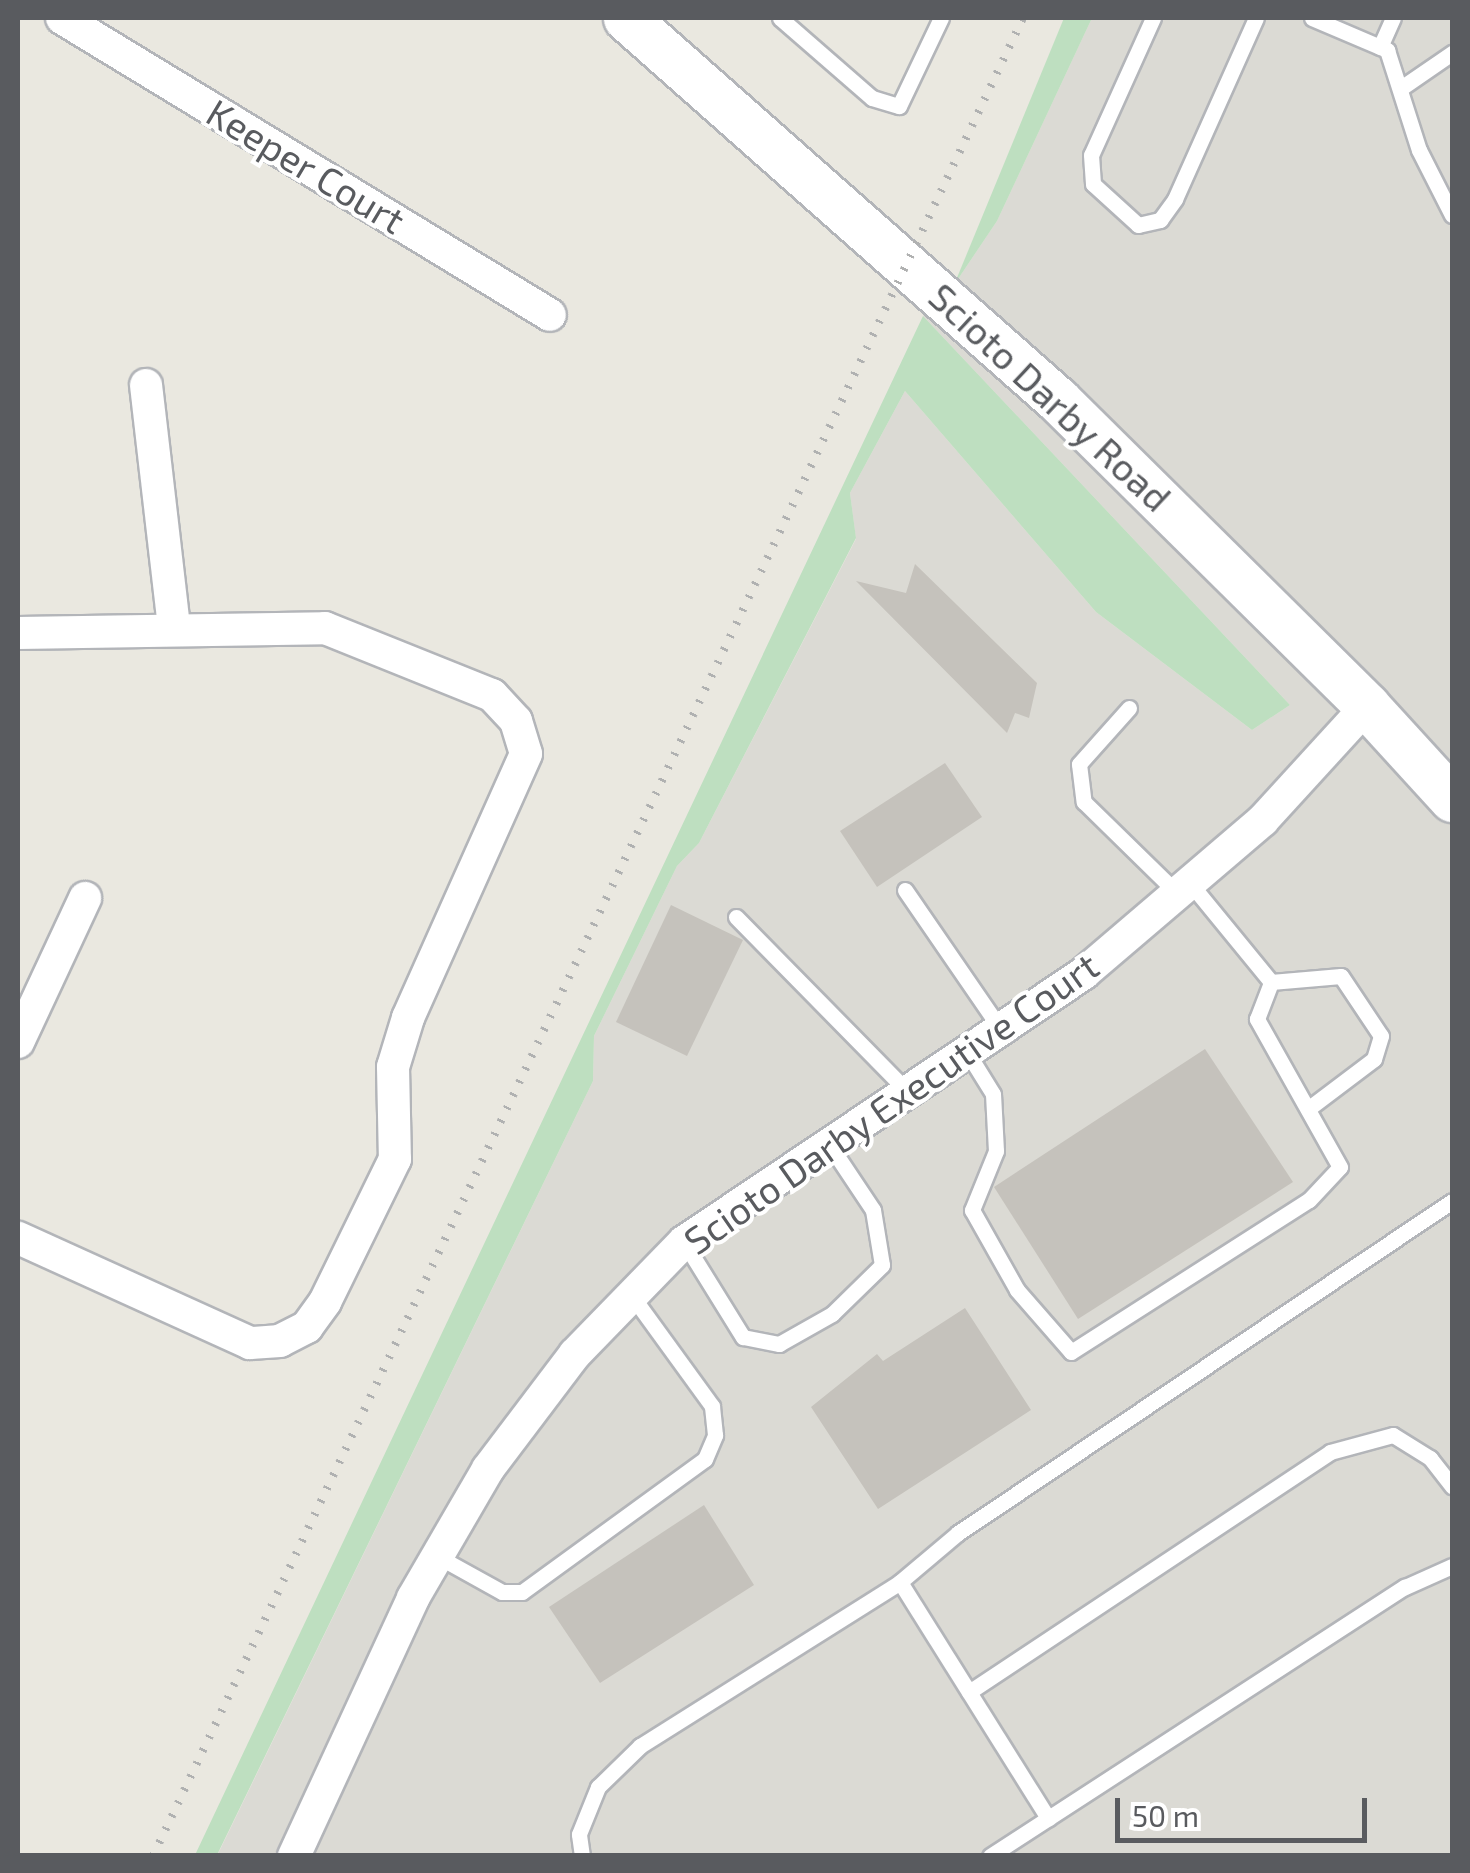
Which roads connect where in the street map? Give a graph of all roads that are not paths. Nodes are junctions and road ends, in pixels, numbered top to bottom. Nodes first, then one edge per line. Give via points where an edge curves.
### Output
1 (62, 18) edge
2 (626, 18) edge
3 (780, 18) edge
4 (941, 18) edge
5 (1153, 18) edge
6 (1256, 18) edge
7 (1312, 18) edge
8 (1393, 18) edge
9 (1380, 47) junction
10 (1452, 53) edge
11 (1401, 88) junction
12 (1450, 204) edge
13 (550, 315) dead end
14 (146, 385) dead end
15 (174, 626) junction
16 (18, 633) edge
17 (1367, 706) junction
18 (1129, 708) dead end
19 (1452, 799) edge
20 (1184, 888) junction
21 (905, 890) dead end
22 (86, 898) dead end
23 (736, 917) dead end
24 (1271, 982) junction
25 (1000, 1028) junction
26 (18, 1042) edge
27 (966, 1050) junction
28 (906, 1090) junction
29 (1308, 1109) junction
30 (827, 1141) junction
31 (1452, 1200) edge
32 (18, 1238) edge
33 (684, 1242) junction
34 (632, 1296) junction
35 (1452, 1486) edge
36 (437, 1556) junction
37 (1452, 1566) edge
38 (900, 1582) junction
39 (969, 1692) junction
40 (1048, 1818) junction
41 (296, 1855) edge
42 (582, 1856) edge
43 (990, 1856) edge

1 - 13 street, Keeper Court
2 - 17 main road, Scioto Darby Road via 1058,400
3 - 4 lane via 872,98 899,106
5 - 6 lane via 1091,154 1094,184 1138,225 1160,220 1175,199
7 - 9 lane
8 - 9 lane
9 - 11 lane via 1388,50
10 - 11 lane
11 - 12 lane via 1419,150
14 - 15 street
15 - 16 street
15 - 32 street via 325,628 492,695 516,721 526,754 408,1018 393,1068 395,1159 307,1327 280,1341 250,1343
17 - 19 main road, Scioto Darby Road
17 - 20 street, Scioto Darby Executive Court via 1263,820
18 - 20 lane via 1080,764 1084,802
20 - 24 lane
20 - 25 street, Scioto Darby Executive Court via 1084,973
21 - 25 lane
22 - 26 street
23 - 28 lane
24 - 29 lane via 1257,1019
24 - 29 lane via 1341,976 1381,1036 1374,1060
25 - 27 street, Scioto Darby Executive Court
27 - 28 street, Scioto Darby Executive Court
27 - 29 lane via 993,1094 996,1151 972,1210 1017,1290 1071,1352 1309,1200 1340,1168
28 - 30 street, Scioto Darby Executive Court
30 - 33 street, Scioto Darby Executive Court
30 - 33 lane via 873,1210 882,1266 832,1314 779,1344 743,1337
31 - 38 lane via 958,1533
33 - 34 street, Scioto Darby Executive Court
34 - 36 street, Scioto Darby Executive Court via 574,1354 531,1411
34 - 36 lane via 712,1406 716,1435 705,1458 522,1592 502,1592
35 - 39 lane via 1430,1458 1394,1435 1330,1452
36 - 41 street, Scioto Darby Executive Court
37 - 40 lane via 1405,1586
38 - 39 lane
38 - 42 lane via 640,1746 598,1787 579,1834
39 - 40 lane
40 - 43 lane

